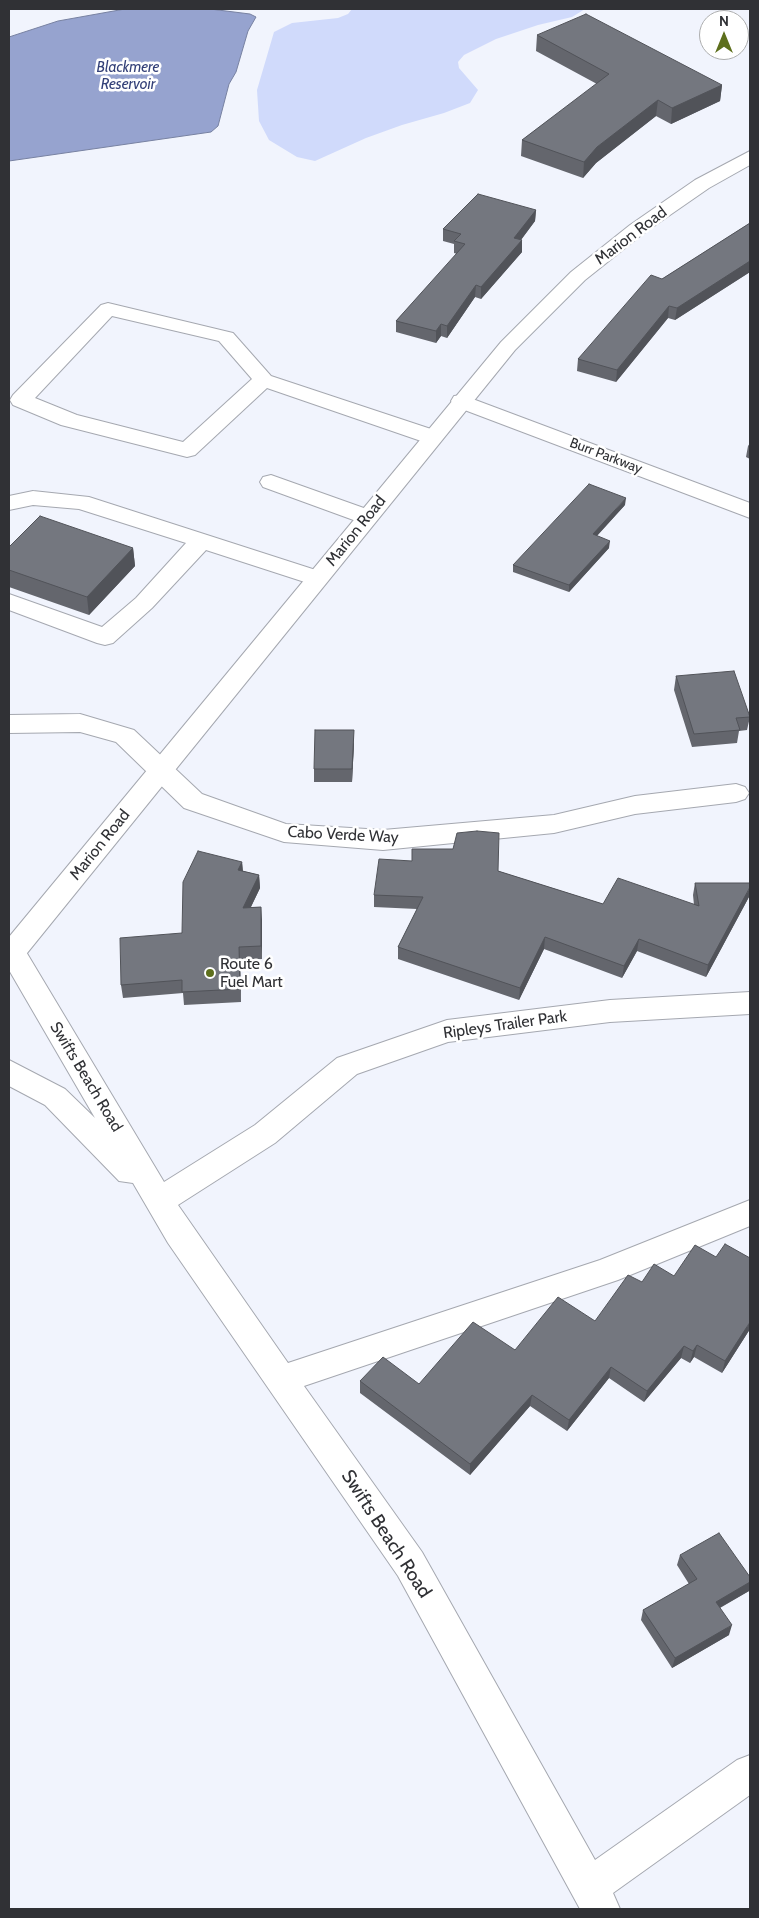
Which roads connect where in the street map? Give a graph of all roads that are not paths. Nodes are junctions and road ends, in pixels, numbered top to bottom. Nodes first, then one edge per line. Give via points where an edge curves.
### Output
1 (750, 156) edge
2 (264, 380) junction
3 (462, 401) junction
4 (432, 438) junction
5 (271, 482) dead end
6 (9, 503) edge
7 (750, 511) edge
8 (367, 517) junction
9 (200, 542) junction
10 (317, 578) junction
11 (9, 602) edge
12 (9, 724) edge
13 (161, 770) junction
14 (736, 793) dead end
15 (10, 954) edge
16 (750, 1003) edge
17 (9, 1072) edge
18 (160, 1201) junction
19 (750, 1213) edge
20 (281, 1380) junction
21 (750, 1772) edge
22 (595, 1898) edge

1 - 3 street, Marion Road via 702,184 637,229 578,276 508,346
2 - 2 street via 226,337 108,309 21,400 69,420 187,450
2 - 4 street
3 - 4 street, Marion Road
3 - 7 street, Burr Parkway
4 - 8 street, Marion Road
5 - 8 street
6 - 9 street via 34,498 81,502
8 - 10 street, Marion Road
9 - 10 street
9 - 11 street via 144,603 105,637
10 - 13 street, Marion Road
12 - 13 street, Cabo Verde Way via 80,723 125,736
13 - 14 street, Cabo Verde Way via 193,801 284,833 383,840 554,824 635,805
13 - 15 street, Marion Road
15 - 18 street, Swifts Beach Road
16 - 18 street, Ripleys Trailer Park via 610,1011 447,1031 347,1066 265,1134
17 - 18 street, Swifts Beach Road via 55,1096
18 - 20 street, Swifts Beach Road via 179,1234
19 - 20 street via 607,1271
20 - 22 street, Swifts Beach Road via 410,1564
21 - 22 street

